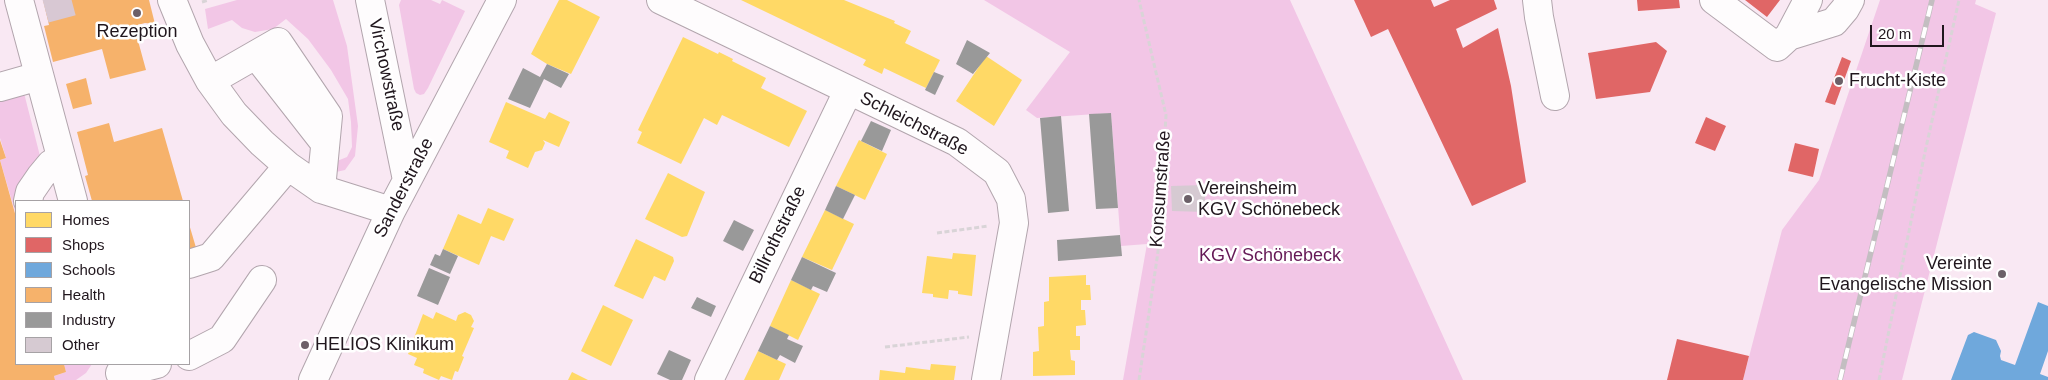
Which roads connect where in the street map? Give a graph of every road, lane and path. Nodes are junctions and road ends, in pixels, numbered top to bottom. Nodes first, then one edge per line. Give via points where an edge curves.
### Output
1 (172, 0) edge
2 (370, 0) edge
3 (502, 0) edge
4 (661, 0) edge
5 (1139, 0) edge
6 (1537, 0) edge
7 (1714, 0) edge
8 (1808, 0) edge
9 (1850, 0) edge
10 (1959, 0) edge
11 (30, 8) edge
12 (1783, 41) junction
13 (39, 76) junction
14 (210, 81) junction
15 (0, 87) edge
16 (848, 91) junction
17 (1555, 96) dead end
18 (61, 158) junction
19 (288, 166) junction
20 (407, 180) junction
21 (321, 189) junction
22 (28, 200) edge
23 (73, 200) edge
24 (391, 211) junction
25 (1014, 223) junction
26 (937, 233) dead end
27 (190, 264) edge
28 (262, 280) dead end
29 (994, 334) junction
30 (885, 347) dead end
31 (190, 355) edge
32 (152, 365) edge
33 (119, 372) edge
34 (313, 380) edge
35 (708, 380) edge
36 (986, 380) edge
37 (1139, 380) edge
38 (1879, 380) edge

1 - 14 street
2 - 20 street, Virchowstraße
3 - 20 street, Sanderstraße
4 - 16 street, Schleichstraße
5 - 37 path, Konsumstraße via 1166,115 1158,252
6 - 17 street
7 - 12 street
8 - 12 street
9 - 12 street via 1834,22
10 - 38 path
11 - 13 street
13 - 15 street
13 - 18 street
14 - 19 street via 234,114
14 - 21 street via 278,42 328,116
16 - 25 street, Schleichstraße via 957,142 997,172 1011,199
16 - 35 street, Billrothstraße
18 - 22 street via 41,176
18 - 23 street
19 - 21 street
19 - 27 street via 211,257
20 - 24 street, Sanderstraße
21 - 24 street
24 - 34 street, Sanderstraße
25 - 26 path
25 - 29 street, Schleichstraße
28 - 31 street via 222,339
29 - 30 path
29 - 36 street, Schleichstraße
32 - 33 street

